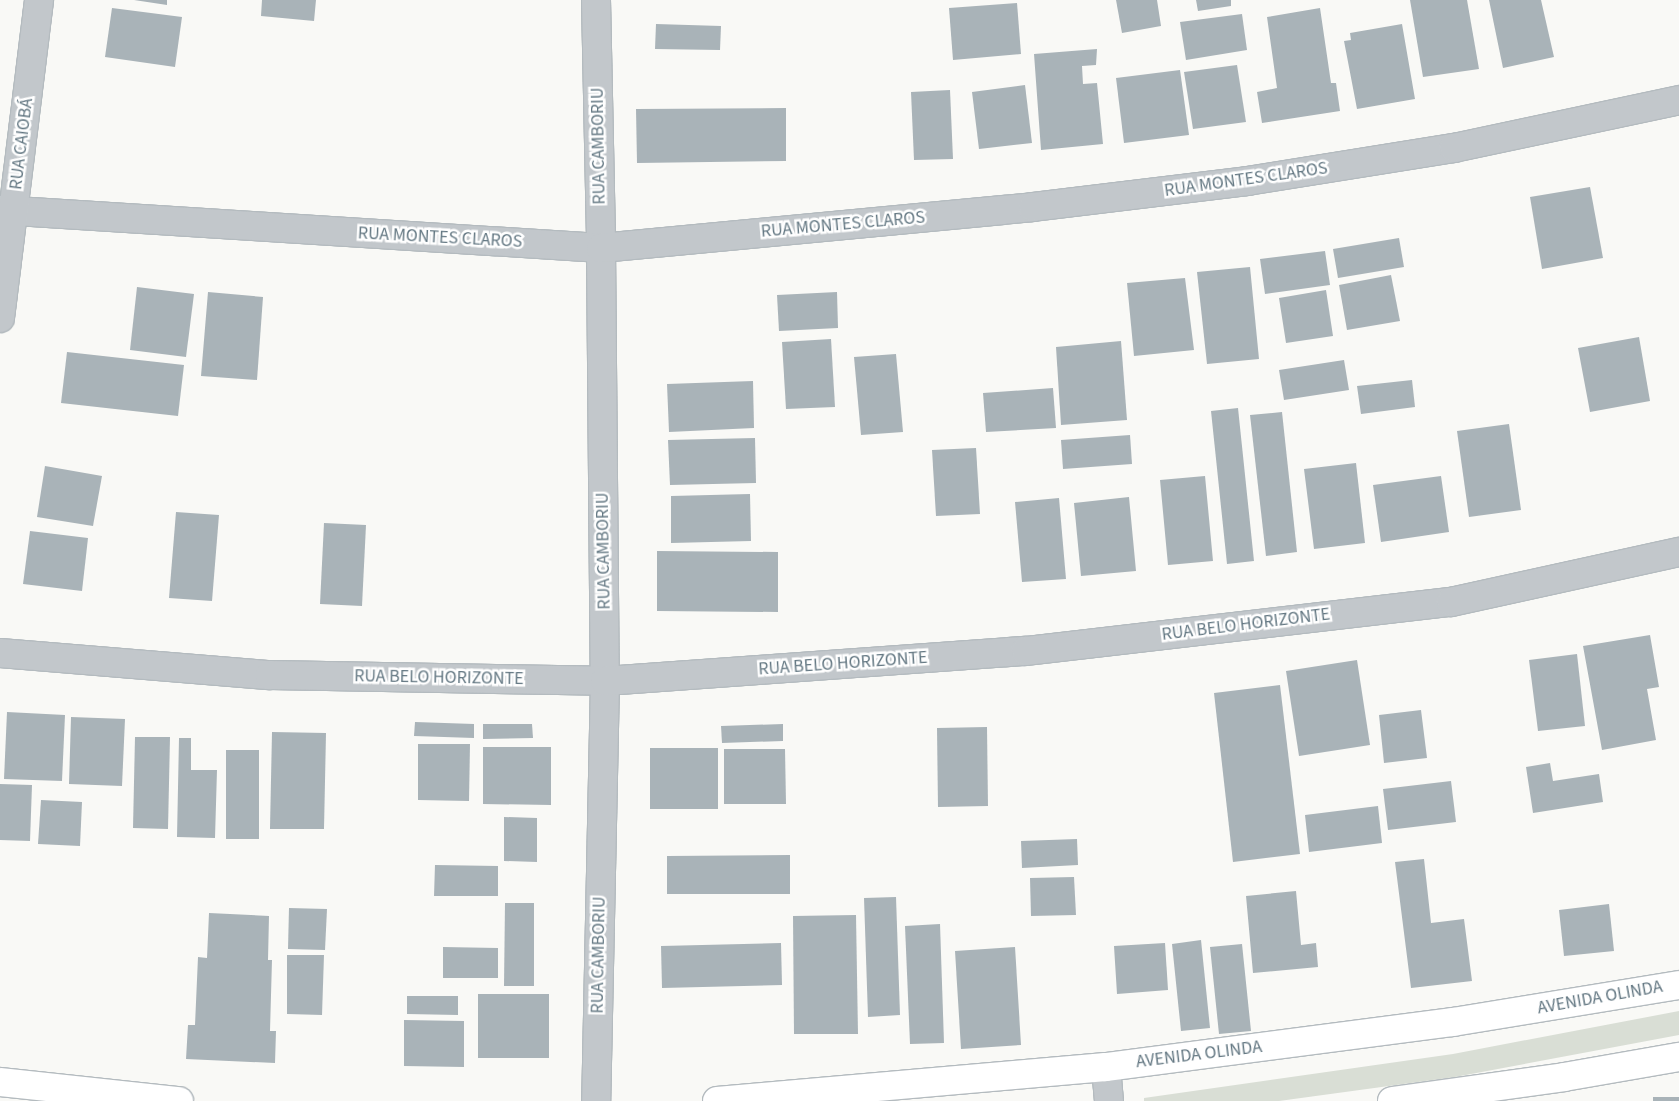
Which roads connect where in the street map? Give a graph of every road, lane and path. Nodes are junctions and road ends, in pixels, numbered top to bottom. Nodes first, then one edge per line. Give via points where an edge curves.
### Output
1 (39, 0) edge
2 (596, 0) edge
3 (1679, 100) edge
4 (7, 211) edge
5 (601, 248) junction
6 (0, 318) edge
7 (1679, 552) edge
8 (0, 653) edge
9 (606, 681) junction
10 (1679, 985) edge
11 (1679, 1057) edge
12 (1106, 1067) junction
13 (0, 1082) edge
14 (179, 1101) edge
15 (596, 1101) edge
16 (717, 1101) edge
17 (1109, 1101) edge
18 (1392, 1101) edge

1 - 4 street, RUA CAIOBÁ
2 - 5 street, RUA CAMBORIU
3 - 5 street, RUA MONTES CLAROS via 1454,148 1247,181 1033,207
4 - 5 street, RUA MONTES CLAROS
4 - 6 street, RUA CAIOBÁ
5 - 9 street, RUA CAMBORIU
7 - 9 street, RUA BELO HORIZONTE via 1431,604 1026,651
8 - 9 street, RUA BELO HORIZONTE via 270,675
9 - 15 street, RUA CAMBORIU
10 - 12 street, AVENIDA OLINDA via 1453,1022
11 - 18 street
12 - 16 street, AVENIDA OLINDA
12 - 17 street
13 - 14 street

